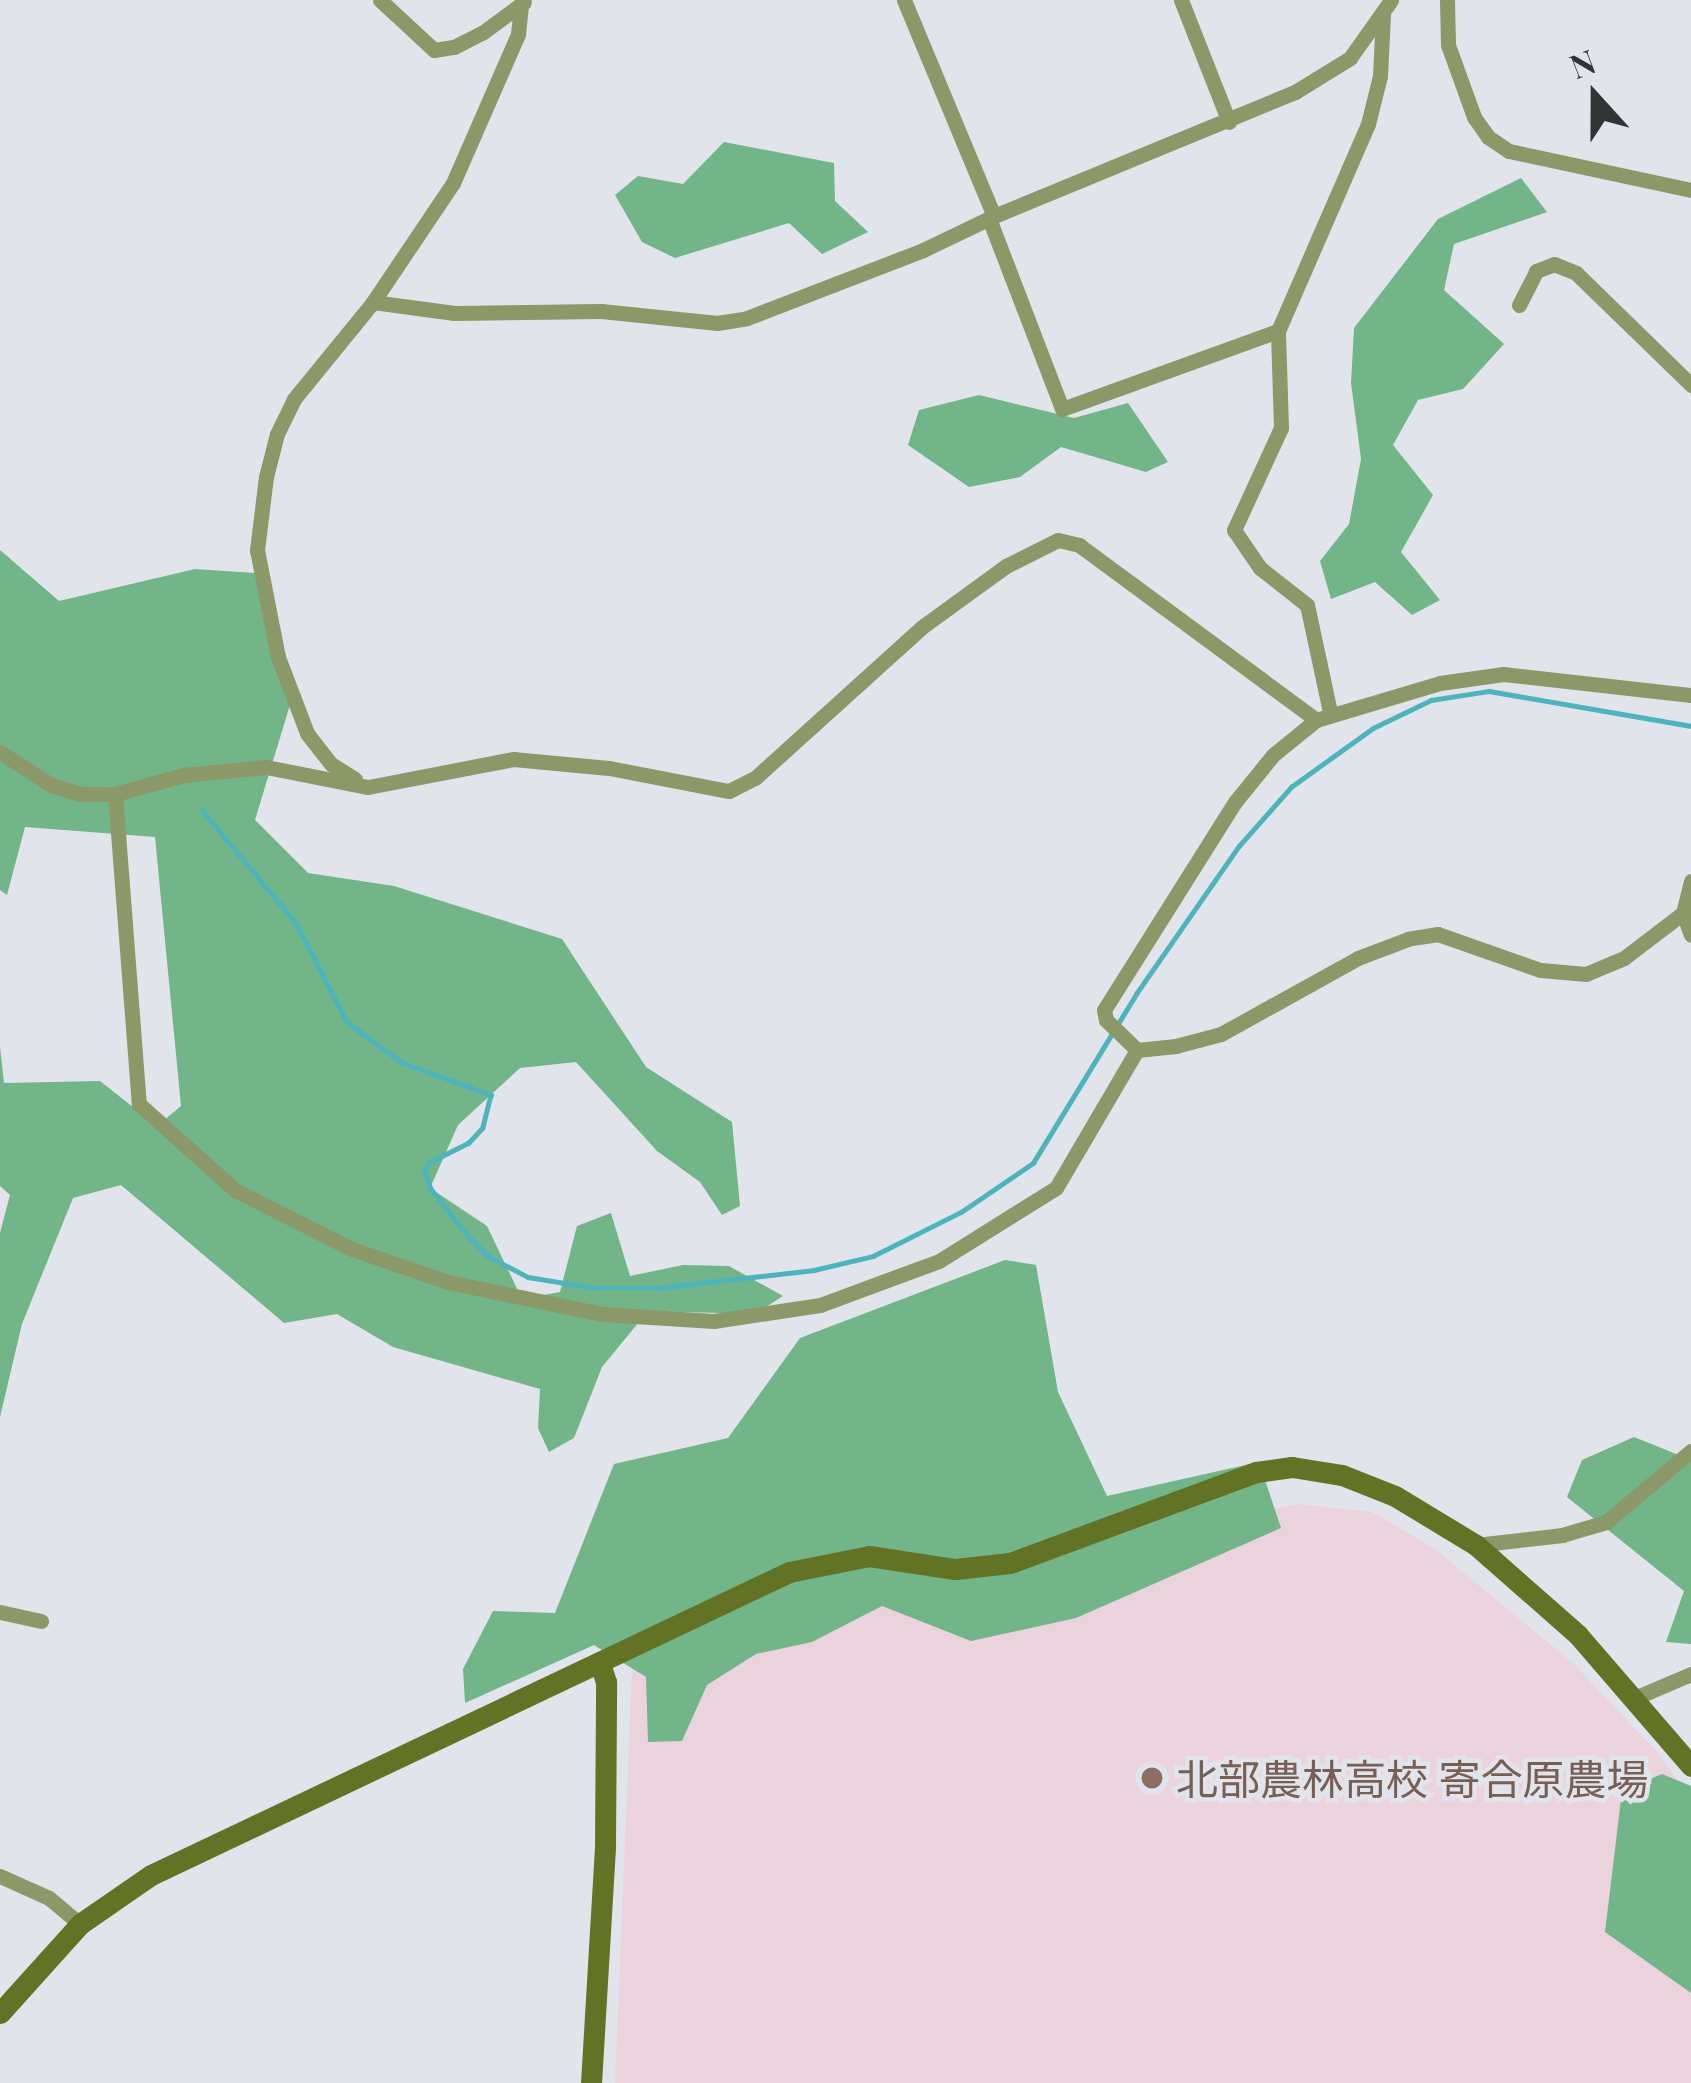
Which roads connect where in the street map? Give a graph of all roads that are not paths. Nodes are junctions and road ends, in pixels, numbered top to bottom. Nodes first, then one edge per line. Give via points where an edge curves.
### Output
1 (380, 0) edge
2 (904, 0) edge
3 (1180, 0) edge
4 (1447, 0) edge
5 (524, 2) edge
6 (1387, 4) edge
7 (1228, 122) junction
8 (1691, 190) edge
9 (992, 219) junction
10 (374, 302) junction
11 (1519, 305) dead end
12 (1278, 331) junction
13 (1691, 385) edge
14 (1691, 695) edge
15 (1323, 716) junction
16 (0, 752) edge
17 (368, 787) junction
18 (115, 794) junction
19 (1691, 881) edge
20 (1683, 913) junction
21 (1691, 935) edge
22 (1137, 1050) junction
23 (1691, 1451) edge
24 (1476, 1545) junction
25 (0, 1612) edge
26 (41, 1621) dead end
27 (600, 1664) junction
28 (1691, 1674) edge
29 (1637, 1697) junction
30 (1691, 1766) edge
31 (0, 1876) edge
32 (80, 1924) junction
33 (0, 2013) edge
34 (591, 2083) edge

1 - 5 street via 434,50 482,33
2 - 9 street
3 - 7 street
4 - 8 street via 1448,46 1488,137 1509,151
5 - 10 street via 454,183
6 - 7 street via 1332,73
6 - 12 street via 1368,124
7 - 9 street
9 - 10 street via 717,323 601,311 454,313
9 - 12 street via 1062,409
10 - 17 street via 294,399 277,434 257,550 278,657 307,733 331,764
11 - 13 street via 1536,271 1554,264 1576,273
12 - 15 street via 1281,428 1234,530 1261,568 1307,605
14 - 15 street via 1503,674
15 - 17 street via 1078,545 1058,540 1006,566 922,627 754,778 729,791 513,759
15 - 22 street via 1273,755 1235,802 1104,1010
16 - 18 street via 69,792
17 - 18 street via 266,767
18 - 22 street via 139,1104 235,1190 352,1249 448,1282 625,1316 714,1321 820,1305 939,1262 1056,1188
19 - 20 street
20 - 21 street
20 - 22 street via 1624,958 1586,974 1540,970 1438,934 1408,939 1221,1034
23 - 24 street via 1606,1522
24 - 27 street via 1395,1496 1319,1468 1292,1467 1192,1493 1010,1563 955,1569 869,1556 806,1567
24 - 29 street
25 - 26 street
27 - 32 street via 151,1876
27 - 34 street via 605,1845
28 - 29 street
29 - 30 street
31 - 32 street via 49,1898
32 - 33 street

